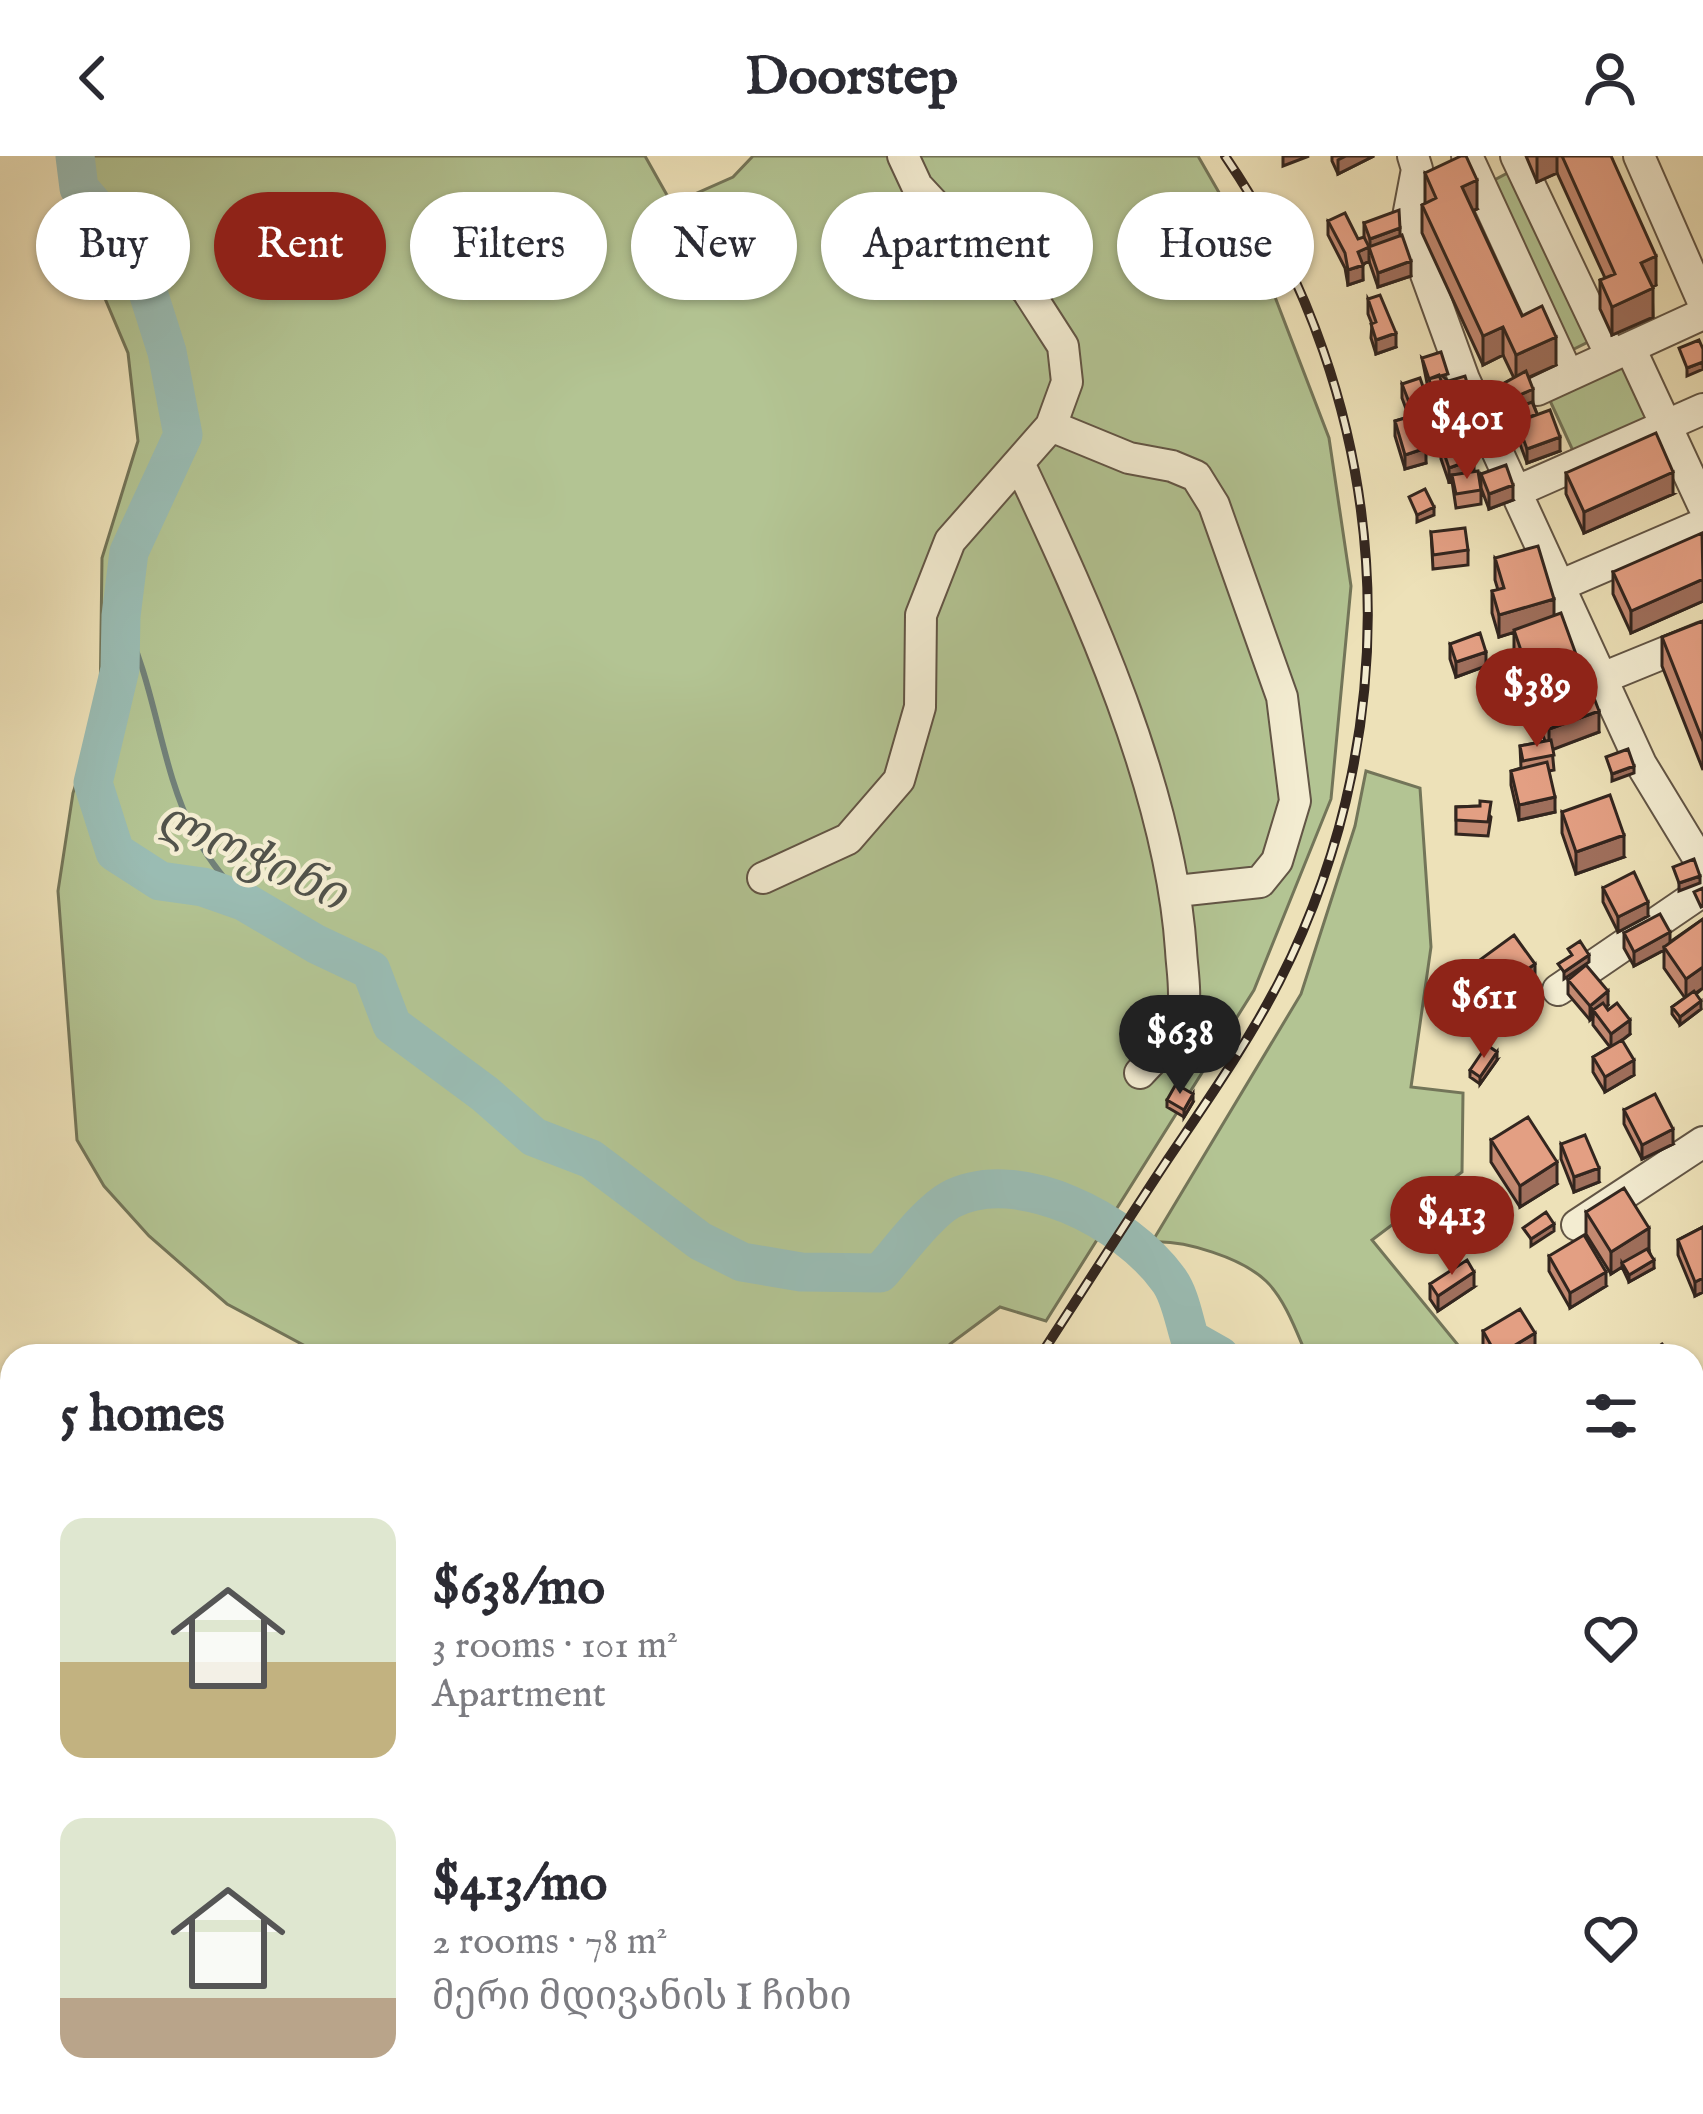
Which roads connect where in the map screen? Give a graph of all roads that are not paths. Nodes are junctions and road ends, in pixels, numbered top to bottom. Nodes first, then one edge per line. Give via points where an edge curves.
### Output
1 (903, 156) edge
2 (1467, 156) edge
3 (1516, 156) edge
4 (1639, 156) edge
5 (1425, 160) edge
6 (1703, 302) edge
7 (1703, 314) edge
8 (1621, 352) junction
9 (1568, 375) junction
10 (1537, 390) edge
11 (1703, 409) edge
12 (1667, 424) junction
13 (1051, 425) junction
14 (1019, 463) junction
15 (1515, 492) junction
16 (1703, 505) edge
17 (1703, 524) edge
18 (1559, 586) junction
19 (1703, 637) edge
20 (1600, 679) junction
21 (1703, 866) edge
22 (763, 878) dead end
23 (1177, 891) junction
24 (1703, 891) edge
25 (1558, 990) dead end
26 (1140, 1073) dead end
27 (1703, 1142) edge
28 (1577, 1225) dead end

1 - 13 street via 917,186 1027,290 1063,346 1066,382
2 - 9 street
3 - 8 street
4 - 6 street
5 - 15 street via 1407,221
7 - 8 street
8 - 9 street
8 - 12 street
9 - 10 street
11 - 12 street
12 - 15 street
12 - 16 street
13 - 14 street
13 - 23 street via 1196,476 1282,698 1295,801 1277,861 1260,882
14 - 22 street via 950,541 921,615 920,707 899,780 848,839
14 - 23 street via 1129,722
15 - 18 street
17 - 18 street
18 - 20 street
19 - 20 street
20 - 21 street
23 - 26 street via 1184,1008 1175,1035
24 - 25 street
27 - 28 street

